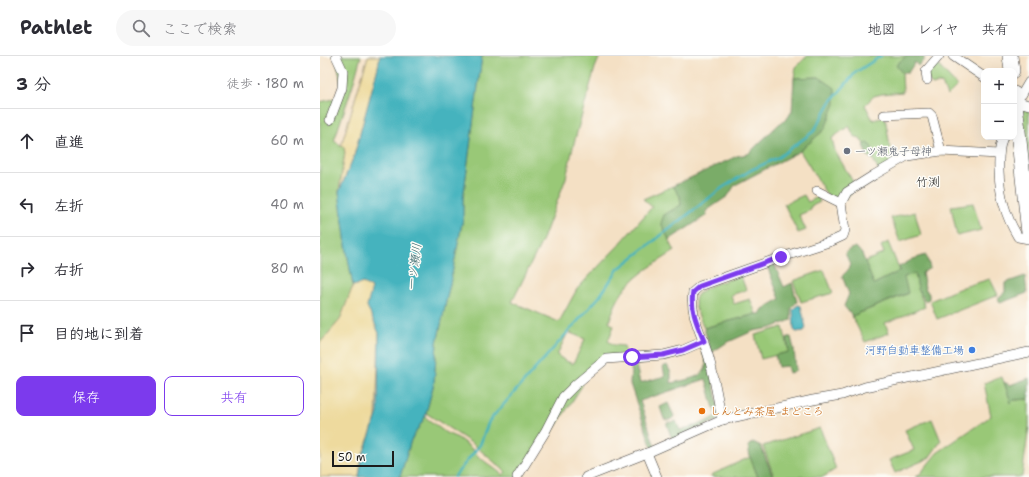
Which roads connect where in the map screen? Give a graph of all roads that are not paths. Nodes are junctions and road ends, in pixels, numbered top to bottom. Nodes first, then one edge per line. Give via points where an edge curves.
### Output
1 (336, 56) edge
2 (939, 56) edge
3 (953, 56) edge
4 (1010, 56) edge
5 (1012, 68) edge
6 (981, 75) edge
7 (927, 80) dead end
8 (1029, 82) edge
9 (1018, 105) edge
10 (884, 115) dead end
11 (330, 120) dead end
12 (1002, 140) edge
13 (941, 151) junction
14 (999, 154) junction
15 (817, 191) dead end
16 (841, 203) junction
17 (1029, 233) edge
18 (1029, 239) edge
19 (704, 341) junction
20 (1029, 352) edge
21 (722, 420) junction
22 (647, 453) junction
23 (516, 477) edge
24 (586, 477) edge
25 (657, 477) edge

1 - 11 street via 343,71 342,88
2 - 7 street via 926,71
3 - 6 street
4 - 5 main road
8 - 9 street
9 - 17 main road
10 - 13 street via 929,113
12 - 14 street
13 - 14 street
13 - 16 street via 907,156 847,192
14 - 18 street via 1003,205 1018,237
15 - 16 street
16 - 19 street via 845,230 843,236 700,286 693,292 691,302
19 - 21 street
19 - 23 street via 663,355 606,359 563,397 545,432
20 - 21 street
21 - 22 street
22 - 24 street
22 - 25 street

